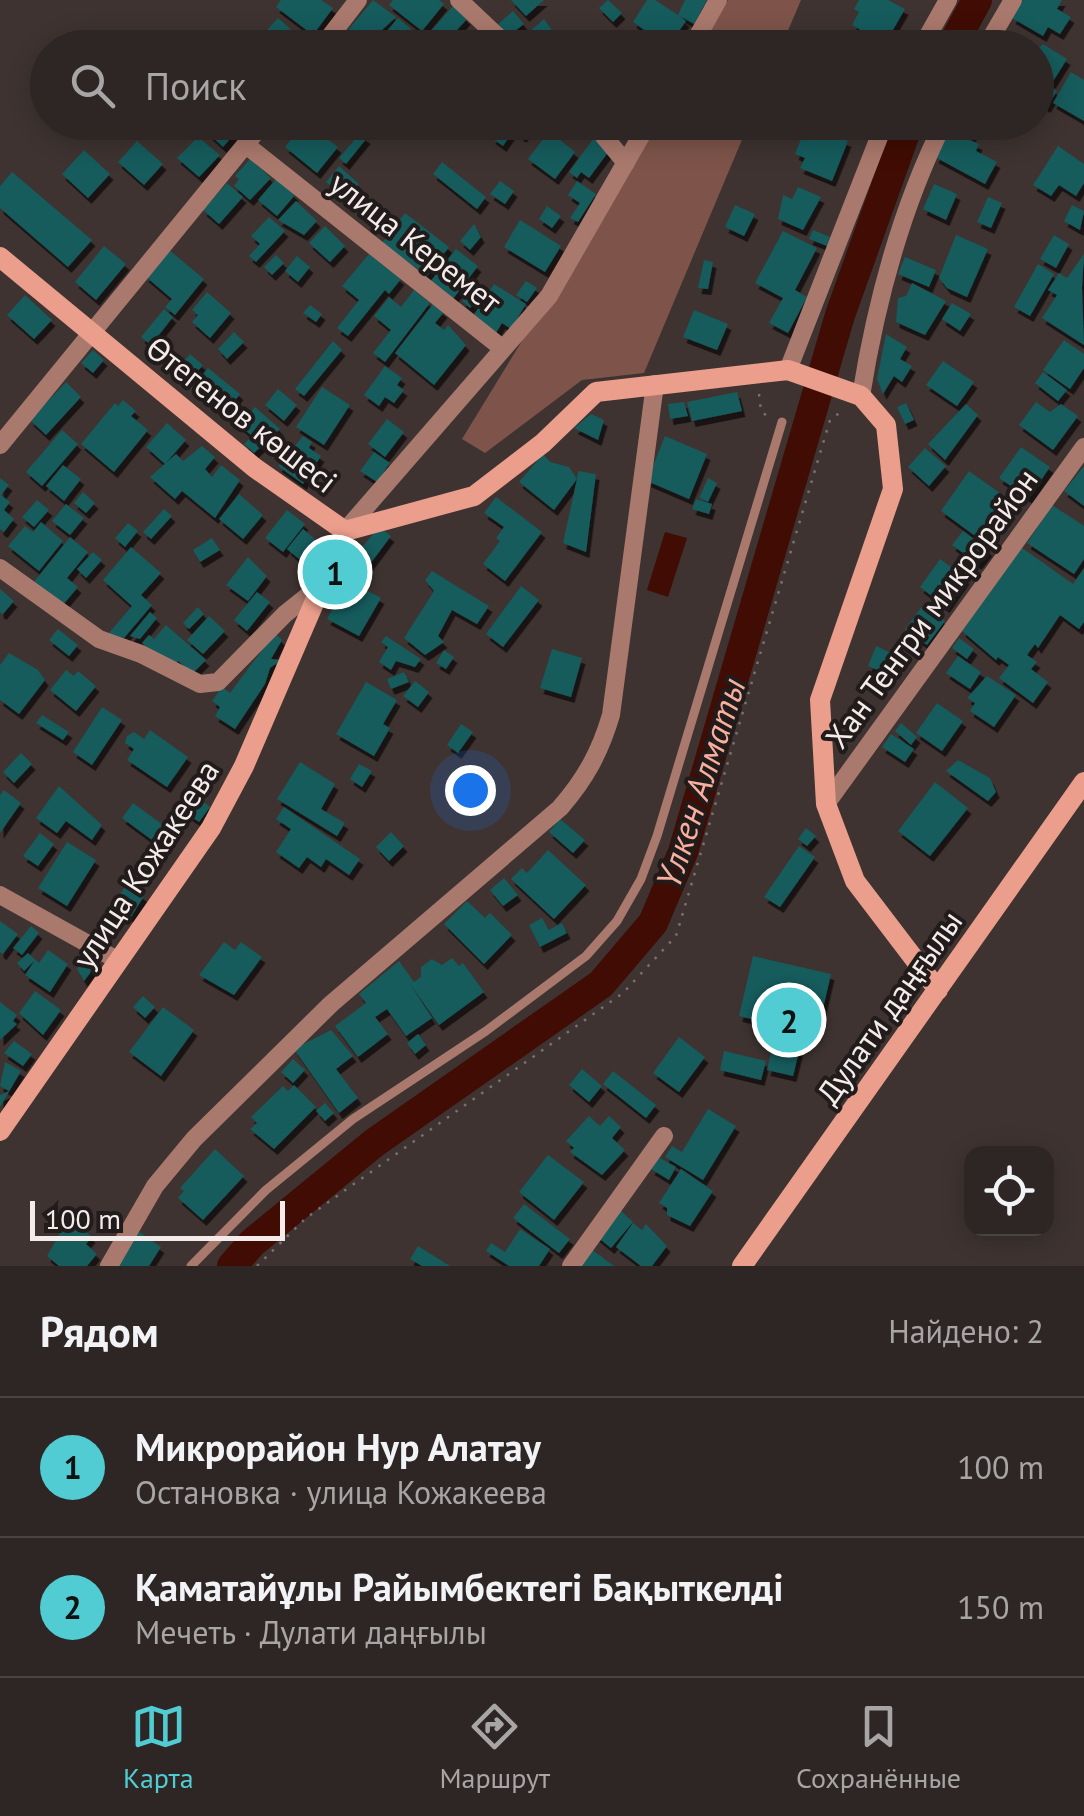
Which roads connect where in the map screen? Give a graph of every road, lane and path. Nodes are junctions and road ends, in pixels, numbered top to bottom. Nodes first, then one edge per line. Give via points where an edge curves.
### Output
1 (358, 0) edge
2 (459, 0) edge
3 (718, 0) edge
4 (948, 0) edge
5 (1013, 0) edge
6 (335, 30) edge
7 (491, 30) edge
8 (701, 30) edge
9 (931, 30) edge
10 (996, 30) edge
11 (250, 140) edge
12 (607, 140) edge
13 (639, 140) edge
14 (878, 140) edge
15 (936, 140) edge
16 (246, 145) junction
17 (626, 162) junction
18 (0, 257) edge
19 (90, 334) junction
20 (502, 348) junction
21 (757, 372) junction
22 (797, 372) junction
23 (655, 384) junction
24 (861, 396) junction
25 (782, 422) joint
26 (0, 444) edge
27 (1084, 448) edge
28 (345, 531) junction
29 (0, 568) edge
30 (320, 586) junction
31 (1084, 782) edge
32 (826, 804) junction
33 (0, 895) edge
34 (118, 961) junction
35 (938, 990) junction
36 (0, 1131) edge
37 (664, 1136) dead end
38 (109, 1266) edge
39 (191, 1266) edge
40 (257, 1266) edge
41 (571, 1266) edge
42 (742, 1266) edge

1 - 6 street
2 - 7 street
3 - 8 street
4 - 9 street
5 - 10 street
11 - 16 street
12 - 17 street
13 - 17 street, улица Кожакеева
14 - 22 street
15 - 24 street via 881,291
16 - 19 street
16 - 20 street, улица Керемет
17 - 20 street, улица Кожакеева via 549,296
18 - 19 street, Өтегенов көшесі
19 - 26 street
19 - 28 street, Өтегенов көшесі via 255,468
20 - 28 street, улица Кожакеева
21 - 22 street, Өтегенов көшесі
21 - 23 street, Өтегенов көшесі
21 - 25 path via 761,411
22 - 24 street, Өтегенов көшесі
23 - 28 street, Өтегенов көшесі via 596,392 543,444 474,496
23 - 38 street via 611,714 584,782 332,1004 194,1138 155,1186
24 - 32 street via 886,425 892,488 820,700
24 - 40 path via 830,420 676,936 624,993 306,1218
25 - 39 lane via 657,836 616,921 586,956 486,1031 352,1119 255,1200
27 - 32 street, Хан Тенгри микрорайон
28 - 30 street, улица Кожакеева
29 - 30 street via 99,640 200,684 218,682
30 - 34 street, улица Кожакеева via 212,828
31 - 35 street, Дулати даңғылы
32 - 35 street via 855,881
33 - 34 street
34 - 36 street, улица Кожакеева
35 - 42 street, Дулати даңғылы
37 - 41 street

